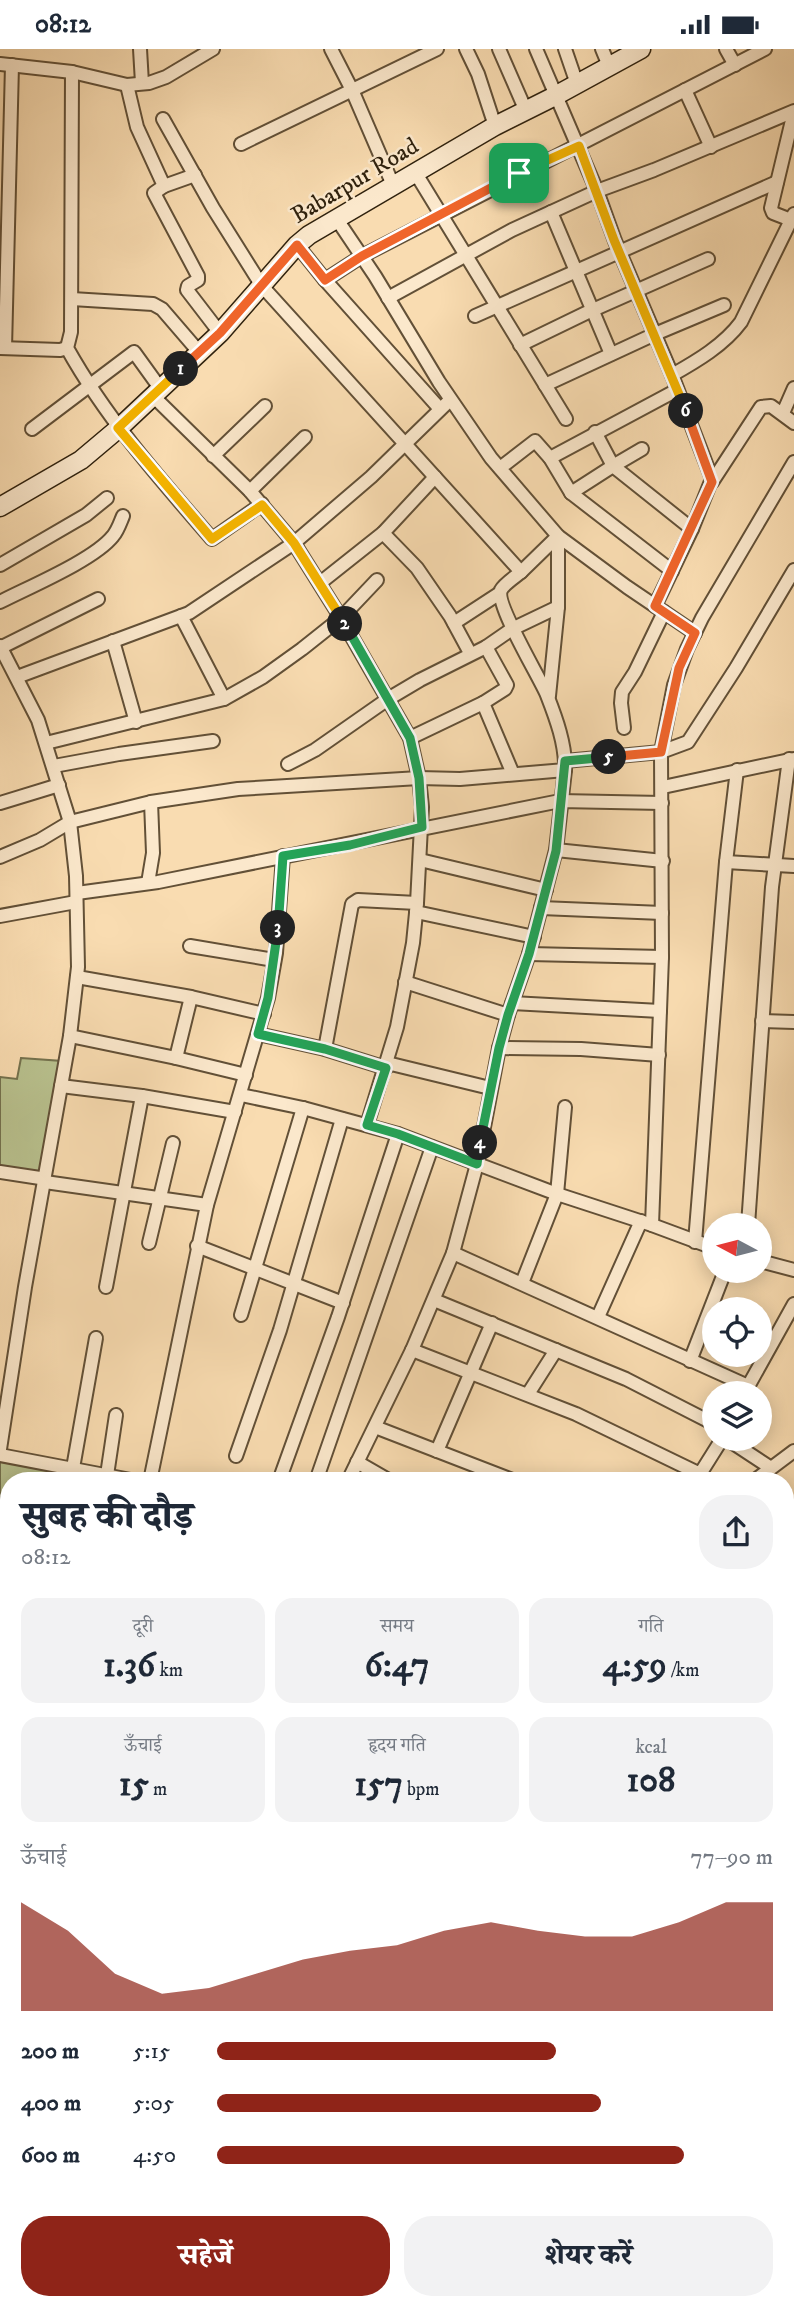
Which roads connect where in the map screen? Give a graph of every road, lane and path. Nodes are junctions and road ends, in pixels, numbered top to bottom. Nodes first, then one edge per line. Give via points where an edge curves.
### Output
1 (139, 49) edge
2 (213, 49) edge
3 (331, 49) edge
4 (437, 49) edge
5 (466, 49) edge
6 (499, 49) edge
7 (536, 49) edge
8 (565, 49) edge
9 (602, 49) edge
10 (642, 49) edge
11 (726, 49) edge
12 (765, 49) edge
13 (6, 65) edge
14 (735, 65) junction
15 (609, 66) junction
16 (72, 72) junction
17 (142, 83) junction
18 (577, 84) junction
19 (127, 85) junction
20 (352, 90) junction
21 (685, 90) junction
22 (555, 96) junction
23 (526, 111) junction
24 (794, 111) edge
25 (163, 119) dead end
26 (495, 126) junction
27 (242, 144) dead end
28 (579, 146) junction
29 (711, 147) junction
30 (415, 171) junction
31 (195, 176) junction
32 (777, 181) junction
33 (393, 184) junction
34 (164, 186) junction
35 (597, 191) junction
36 (551, 212) junction
37 (441, 214) junction
38 (793, 217) edge
39 (336, 218) junction
40 (297, 245) junction
41 (620, 253) junction
42 (465, 254) junction
43 (362, 256) junction
44 (708, 259) dead end
45 (576, 272) junction
46 (325, 280) junction
47 (262, 286) junction
48 (636, 291) junction
49 (388, 298) junction
50 (72, 299) junction
51 (3, 304) edge
52 (724, 305) dead end
53 (496, 307) junction
54 (593, 310) junction
55 (475, 316) dead end
56 (220, 333) junction
57 (655, 334) junction
58 (520, 345) junction
59 (2, 348) edge
60 (67, 348) junction
61 (199, 352) junction
62 (611, 354) junction
63 (672, 375) junction
64 (545, 385) junction
65 (89, 387) junction
66 (794, 388) edge
67 (677, 390) junction
68 (157, 392) junction
69 (450, 400) junction
70 (265, 406) dead end
71 (440, 409) junction
72 (783, 413) junction
73 (566, 419) dead end
74 (794, 423) edge
75 (118, 428) junction
76 (32, 429) dead end
77 (595, 432) junction
78 (305, 437) dead end
79 (404, 444) junction
80 (642, 449) dead end
81 (213, 456) junction
82 (550, 458) junction
83 (794, 462) edge
84 (613, 466) junction
85 (499, 468) junction
86 (435, 477) junction
87 (712, 482) junction
88 (250, 491) junction
89 (571, 493) junction
90 (107, 498) dead end
91 (262, 505) junction
92 (0, 507) edge
93 (123, 516) dead end
94 (692, 529) junction
95 (383, 533) junction
96 (558, 536) junction
97 (294, 543) junction
98 (0, 565) edge
99 (794, 570) edge
100 (672, 571) junction
101 (521, 572) junction
102 (377, 580) dead end
103 (320, 583) junction
104 (500, 593) junction
105 (98, 599) dead end
106 (0, 602) edge
107 (558, 607) junction
108 (659, 609) junction
109 (181, 616) junction
110 (341, 618) junction
111 (454, 623) junction
112 (512, 629) junction
113 (695, 633) junction
114 (113, 641) junction
115 (486, 646) junction
116 (0, 647) edge
117 (470, 653) junction
118 (17, 677) junction
119 (223, 699) junction
120 (387, 699) junction
121 (548, 699) junction
122 (483, 703) junction
123 (136, 722) junction
124 (624, 728) dead end
125 (410, 738) junction
126 (213, 741) dead end
127 (47, 743) junction
128 (661, 752) junction
129 (791, 759) edge
130 (288, 764) dead end
131 (565, 765) junction
132 (54, 766) junction
133 (737, 770) junction
134 (513, 774) junction
135 (419, 778) junction
136 (59, 785) junction
137 (663, 787) junction
138 (560, 801) junction
139 (151, 802) junction
140 (0, 803) edge
141 (663, 803) junction
142 (70, 822) junction
143 (422, 827) junction
144 (556, 851) junction
145 (283, 856) junction
146 (0, 857) edge
147 (420, 860) junction
148 (663, 861) junction
149 (726, 862) junction
150 (774, 865) junction
151 (794, 866) edge
152 (148, 883) junction
153 (546, 890) junction
154 (76, 898) junction
155 (417, 907) junction
156 (541, 908) junction
157 (662, 913) junction
158 (0, 916) edge
159 (534, 937) junction
160 (190, 946) dead end
161 (529, 954) junction
162 (662, 957) junction
163 (275, 960) junction
164 (77, 977) junction
165 (405, 982) junction
166 (191, 997) junction
167 (510, 1009) junction
168 (660, 1011) junction
169 (264, 1014) junction
170 (762, 1021) junction
171 (794, 1022) edge
172 (258, 1034) junction
173 (70, 1036) junction
174 (499, 1048) junction
175 (325, 1049) junction
176 (659, 1055) junction
177 (176, 1058) junction
178 (387, 1066) junction
179 (246, 1075) junction
180 (61, 1086) junction
181 (490, 1088) junction
182 (240, 1095) junction
183 (142, 1096) junction
184 (565, 1107) dead end
185 (303, 1108) junction
186 (235, 1112) junction
187 (342, 1119) junction
188 (367, 1125) junction
189 (398, 1134) junction
190 (173, 1143) dead end
191 (432, 1147) junction
192 (477, 1164) junction
193 (0, 1172) edge
194 (43, 1180) junction
195 (124, 1193) junction
196 (557, 1194) junction
197 (159, 1199) junction
198 (207, 1205) junction
199 (749, 1213) edge
200 (646, 1223) junction
201 (695, 1242) junction
202 (149, 1243) dead end
203 (702, 1244) edge
204 (197, 1246) junction
205 (453, 1253) junction
206 (772, 1264) edge
207 (254, 1270) junction
208 (794, 1270) edge
209 (522, 1283) junction
210 (720, 1283) edge
211 (293, 1285) junction
212 (106, 1287) dead end
213 (434, 1300) junction
214 (342, 1303) junction
215 (794, 1304) edge
216 (241, 1315) dead end
217 (598, 1317) junction
218 (492, 1323) junction
219 (96, 1338) dead end
220 (412, 1350) junction
221 (556, 1350) junction
222 (690, 1361) junction
223 (469, 1371) junction
224 (729, 1381) edge
225 (751, 1381) edge
226 (528, 1394) junction
227 (116, 1415) dead end
228 (702, 1418) edge
229 (375, 1427) junction
230 (0, 1449) edge
231 (437, 1451) junction
232 (716, 1451) edge
233 (743, 1451) edge
234 (794, 1451) edge
235 (0, 1455) edge
236 (236, 1457) dead end
237 (357, 1462) junction
238 (73, 1468) junction
239 (771, 1468) junction
240 (92, 1472) edge
241 (107, 1472) edge
242 (152, 1472) edge
243 (282, 1472) edge
244 (319, 1472) edge
245 (352, 1472) edge
246 (374, 1472) edge
247 (492, 1472) edge
248 (696, 1472) edge
249 (701, 1472) edge
250 (765, 1472) edge

1 - 17 street
2 - 17 street via 166,77
3 - 20 street
4 - 20 street
5 - 26 street
6 - 23 street
7 - 22 street
8 - 18 street
9 - 15 street
10 - 15 street, Babarpur Road
11 - 14 street
12 - 14 street
13 - 16 street
13 - 51 street
14 - 21 street
15 - 18 street, Babarpur Road
16 - 19 street
16 - 50 street
17 - 19 street
18 - 22 street, Babarpur Road
19 - 34 street via 137,127
20 - 27 street
20 - 33 street
21 - 28 street
21 - 29 street
22 - 23 street, Babarpur Road
22 - 28 street
23 - 26 street, Babarpur Road
24 - 29 street
24 - 32 street
25 - 31 street
26 - 30 street, Babarpur Road
28 - 35 street
28 - 37 street
29 - 35 street
30 - 33 street, Babarpur Road
30 - 37 street
31 - 34 street
31 - 47 street
32 - 38 street via 771,211
32 - 41 street
33 - 39 street, Babarpur Road
34 - 56 street via 154,194 198,276 187,290
35 - 36 street
35 - 41 street
36 - 42 street
36 - 45 street
37 - 42 street
37 - 43 street
38 - 63 street via 733,333
39 - 40 street, Babarpur Road
39 - 43 street
40 - 46 street
40 - 47 street, Babarpur Road
41 - 45 street
41 - 48 street
42 - 49 street
42 - 53 street
43 - 46 street
43 - 49 street
44 - 48 street
45 - 53 street
45 - 54 street
46 - 71 street
47 - 56 street, Babarpur Road
47 - 79 street
48 - 54 street
48 - 57 street
49 - 69 street
50 - 60 street
50 - 61 street via 153,304
51 - 59 street
52 - 57 street
53 - 55 street
53 - 58 street
54 - 58 street
54 - 62 street
56 - 61 street, Babarpur Road
57 - 62 street
57 - 63 street
58 - 64 street
59 - 60 street
60 - 65 street
61 - 68 street, Babarpur Road
62 - 64 street
63 - 67 street
64 - 73 street
65 - 68 street via 134,352
65 - 75 street
65 - 76 street
66 - 72 street
67 - 77 street
67 - 87 street
68 - 75 street, Babarpur Road
68 - 81 street
69 - 71 street
69 - 85 street
70 - 81 street
71 - 79 street
72 - 74 street
72 - 87 street via 771,406 761,407
75 - 91 street via 212,539
75 - 92 street, Babarpur Road via 81,460
77 - 82 street
77 - 84 street
78 - 88 street
79 - 86 street
79 - 97 street
80 - 84 street
81 - 88 street
82 - 85 street via 535,440
82 - 89 street
83 - 113 street
84 - 89 street
84 - 94 street
85 - 96 street
86 - 95 street
86 - 101 street
87 - 94 street
88 - 91 street
89 - 100 street
90 - 98 street
91 - 97 street
93 - 106 street via 115,533 98,548
94 - 100 street
95 - 103 street
95 - 111 street via 418,568
96 - 101 street
96 - 107 street
96 - 108 street
97 - 103 street
97 - 109 street
99 - 128 street via 688,742
100 - 108 street
101 - 104 street
102 - 110 street
103 - 110 street
104 - 111 street
104 - 112 street
105 - 116 street
107 - 112 street
107 - 121 street
108 - 113 street
108 - 124 street via 635,672 622,692
109 - 114 street
109 - 119 street
110 - 119 street via 263,677
110 - 120 street
111 - 117 street
112 - 115 street
112 - 121 street
113 - 128 street via 679,668
114 - 118 street
114 - 123 street
115 - 117 street
115 - 122 street via 506,685
116 - 118 street
117 - 120 street
118 - 127 street
119 - 123 street
120 - 125 street
120 - 130 street
121 - 131 street
122 - 125 street
122 - 134 street
123 - 127 street
125 - 135 street
126 - 132 street
127 - 132 street
128 - 131 street
128 - 137 street
129 - 133 street
129 - 150 street
131 - 134 street
131 - 138 street
132 - 136 street
133 - 137 street
133 - 149 street
134 - 135 street
135 - 139 street via 238,789
135 - 143 street
136 - 140 street
136 - 142 street
137 - 141 street
138 - 141 street
138 - 143 street
138 - 144 street
139 - 142 street
139 - 152 street via 153,853
141 - 148 street
142 - 146 street via 40,841
142 - 154 street
143 - 145 street
143 - 147 street
144 - 148 street
144 - 153 street
145 - 152 street
145 - 163 street
147 - 153 street
147 - 155 street
148 - 157 street
149 - 150 street
149 - 201 street
150 - 151 street
150 - 170 street
152 - 154 street
153 - 156 street
154 - 158 street
154 - 164 street
155 - 159 street
155 - 165 street
155 - 175 street via 358,900 352,904
156 - 157 street
156 - 159 street
157 - 162 street
159 - 161 street
160 - 163 street
161 - 162 street
161 - 167 street
162 - 168 street
163 - 169 street
164 - 166 street
164 - 173 street
165 - 167 street
165 - 178 street
166 - 169 street
166 - 177 street
167 - 168 street
167 - 174 street
168 - 176 street
169 - 172 street
170 - 171 street
170 - 199 street
172 - 175 street
172 - 179 street
173 - 177 street
173 - 180 street
174 - 176 street
174 - 181 street
175 - 178 street
176 - 200 street
177 - 179 street
178 - 181 street
178 - 188 street
179 - 182 street
180 - 183 street
180 - 194 street
181 - 192 street
182 - 185 street
182 - 186 street
183 - 186 street
183 - 195 street
184 - 196 street
185 - 187 street
185 - 207 street
186 - 198 street
187 - 188 street
187 - 211 street
188 - 189 street
189 - 191 street
189 - 214 street
190 - 197 street
191 - 192 street
191 - 244 street
192 - 196 street
192 - 205 street
193 - 194 street
194 - 195 street
194 - 230 street
195 - 197 street
195 - 212 street
196 - 200 street
196 - 209 street
197 - 198 street
197 - 202 street
198 - 204 street
200 - 201 street
200 - 217 street
201 - 203 street
204 - 207 street
204 - 242 street
205 - 209 street
205 - 213 street
206 - 208 street
207 - 211 street
207 - 216 street
209 - 217 street
210 - 222 street
211 - 214 street
211 - 236 street
213 - 218 street
213 - 220 street
214 - 243 street
215 - 225 street
217 - 222 street
218 - 221 street
218 - 223 street
219 - 238 street
220 - 223 street
220 - 229 street
221 - 226 street
221 - 228 street
222 - 224 street
223 - 226 street
223 - 231 street
226 - 248 street
227 - 241 street
229 - 231 street
229 - 237 street
231 - 247 street
232 - 249 street
233 - 239 street
234 - 239 street
235 - 238 street
237 - 245 street
237 - 246 street
238 - 240 street
239 - 250 street

